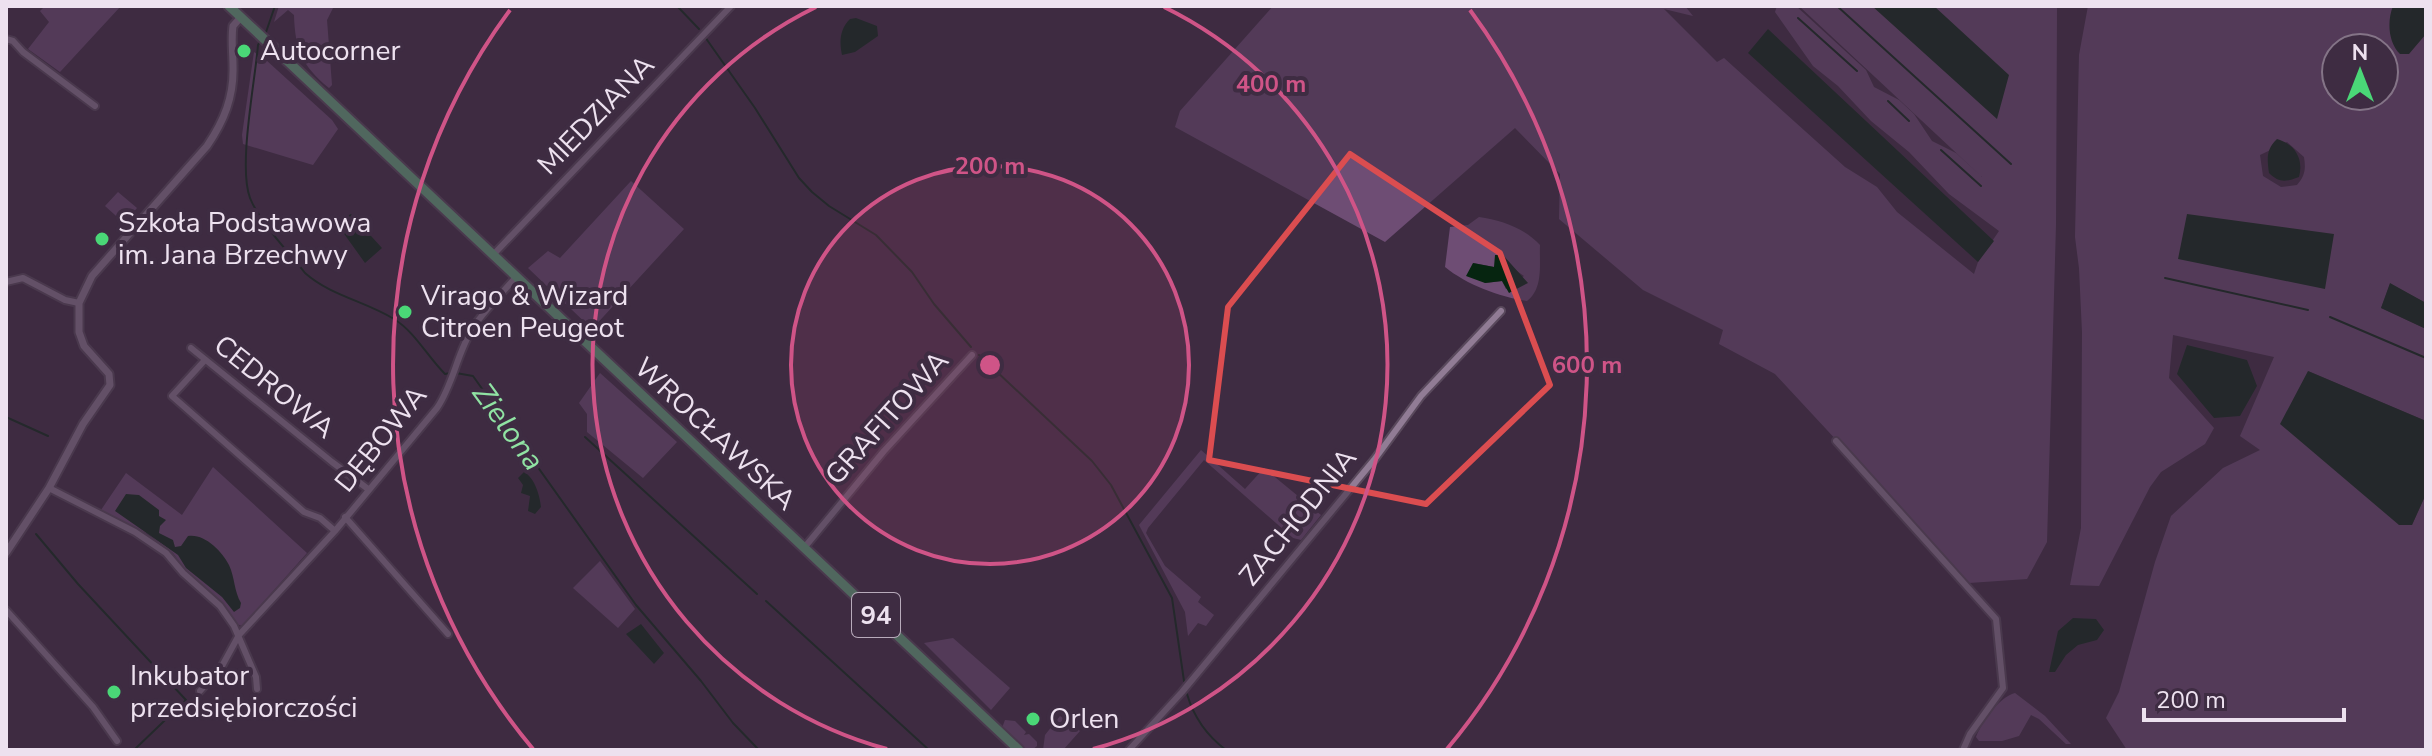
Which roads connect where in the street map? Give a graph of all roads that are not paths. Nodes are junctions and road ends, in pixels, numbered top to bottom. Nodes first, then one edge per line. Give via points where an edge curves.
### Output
1 (229, 6) edge
2 (731, 6) edge
3 (241, 17) junction
4 (6, 32) edge
5 (9, 40) edge
6 (95, 106) dead end
7 (493, 255) junction
8 (516, 277) junction
9 (6, 282) edge
10 (79, 303) junction
11 (1501, 311) dead end
12 (191, 348) dead end
13 (972, 355) dead end
14 (205, 360) junction
15 (1836, 441) dead end
16 (49, 488) junction
17 (368, 489) junction
18 (345, 517) junction
19 (335, 531) junction
20 (804, 548) junction
21 (6, 553) edge
22 (6, 610) edge
23 (448, 634) dead end
24 (239, 635) junction
25 (257, 689) dead end
26 (200, 691) dead end
27 (117, 741) dead end
28 (1019, 750) edge
29 (1129, 750) edge
30 (1963, 750) edge

1 - 3 main road, 94
2 - 7 street, MIEDZIANA
3 - 7 main road, WROCŁAWSKA / 94
3 - 10 street via 233,26 230,101 216,132 92,276
4 - 5 street
5 - 6 street
7 - 8 main road, WROCŁAWSKA / 94
8 - 17 street, DĘBOWA via 474,326 445,397
8 - 20 main road, WROCŁAWSKA / 94
9 - 10 street via 23,278
10 - 16 street via 82,342 110,382
11 - 29 street, ZACHODNIA via 1421,396 1374,460
12 - 14 street, CEDROWA
13 - 20 street, GRAFITOWA
14 - 17 street, CEDROWA
14 - 19 street via 172,396 304,512
15 - 30 street via 1996,619 2003,688
16 - 21 street
16 - 24 street via 155,544 220,606
17 - 18 street, DĘBOWA
18 - 19 street
18 - 23 street, DĘBOWA
19 - 24 street
20 - 28 main road, WROCŁAWSKA / 94
22 - 27 street
24 - 25 street
24 - 26 street

